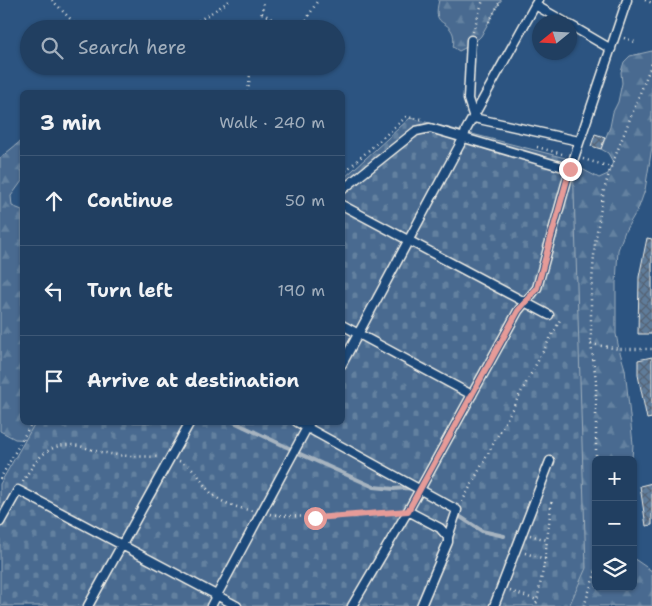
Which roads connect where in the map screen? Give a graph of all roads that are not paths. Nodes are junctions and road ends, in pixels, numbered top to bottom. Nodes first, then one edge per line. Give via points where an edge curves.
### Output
1 (627, 0) edge
2 (537, 2) edge
3 (555, 15) edge
4 (577, 29) edge
5 (471, 40) road end
6 (610, 49) junction
7 (474, 118) junction
8 (464, 137) junction
9 (579, 141) junction
10 (570, 169) junction
11 (345, 188) edge
12 (345, 207) edge
13 (409, 240) junction
14 (525, 303) junction
15 (549, 316) road end
16 (345, 327) edge
17 (359, 334) junction
18 (345, 359) edge
19 (472, 395) junction
20 (188, 425) edge
21 (308, 425) edge
22 (550, 461) dead end
23 (420, 489) junction
24 (408, 511) junction
25 (0, 522) edge
26 (448, 537) junction
27 (122, 544) junction
28 (218, 595) junction
29 (88, 606) edge
30 (212, 606) edge
31 (237, 606) edge
32 (352, 606) edge
33 (421, 606) edge
34 (494, 606) edge

1 - 6 lane
2 - 3 lane
2 - 7 lane
4 - 6 lane
5 - 7 lane via 468,99
6 - 9 lane
7 - 8 lane
7 - 9 lane
8 - 10 lane
8 - 11 lane via 430,128 416,131
8 - 13 lane
9 - 10 lane
10 - 14 lane via 537,288
12 - 13 lane
13 - 14 lane
13 - 17 lane
14 - 15 lane
14 - 19 lane
16 - 17 lane
17 - 18 lane
17 - 19 lane
19 - 23 lane
20 - 27 lane
21 - 23 lane
21 - 28 lane
22 - 34 lane
23 - 24 lane
23 - 26 lane via 457,510
24 - 26 lane via 440,528
24 - 32 lane
25 - 27 lane via 18,490
26 - 33 lane
27 - 28 lane
27 - 29 lane
28 - 30 lane
28 - 31 lane

